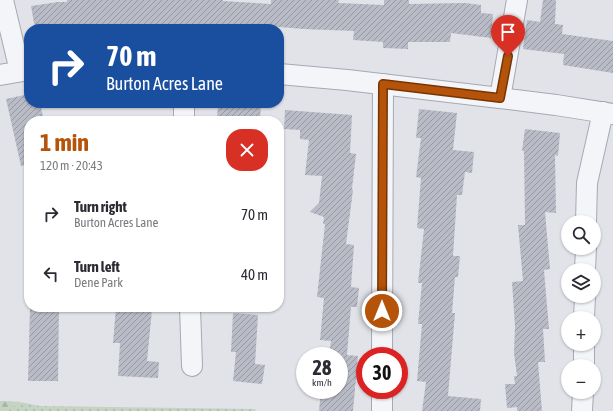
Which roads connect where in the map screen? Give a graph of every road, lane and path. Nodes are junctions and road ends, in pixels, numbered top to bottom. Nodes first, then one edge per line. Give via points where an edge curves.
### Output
1 (3, 0) edge
2 (517, 0) edge
3 (24, 70) edge
4 (284, 74) edge
5 (0, 75) edge
6 (383, 84) junction
7 (500, 98) junction
8 (608, 113) edge
9 (586, 215) edge
10 (190, 312) edge
11 (382, 347) edge
12 (192, 366) dead end
13 (382, 399) edge
14 (583, 399) edge
15 (382, 411) edge
16 (582, 411) edge

1 - 3 street
2 - 7 street
3 - 5 street
4 - 6 street
6 - 7 street
6 - 11 street
7 - 8 street
8 - 9 street via 587,183
10 - 12 street
13 - 15 street
14 - 16 street

